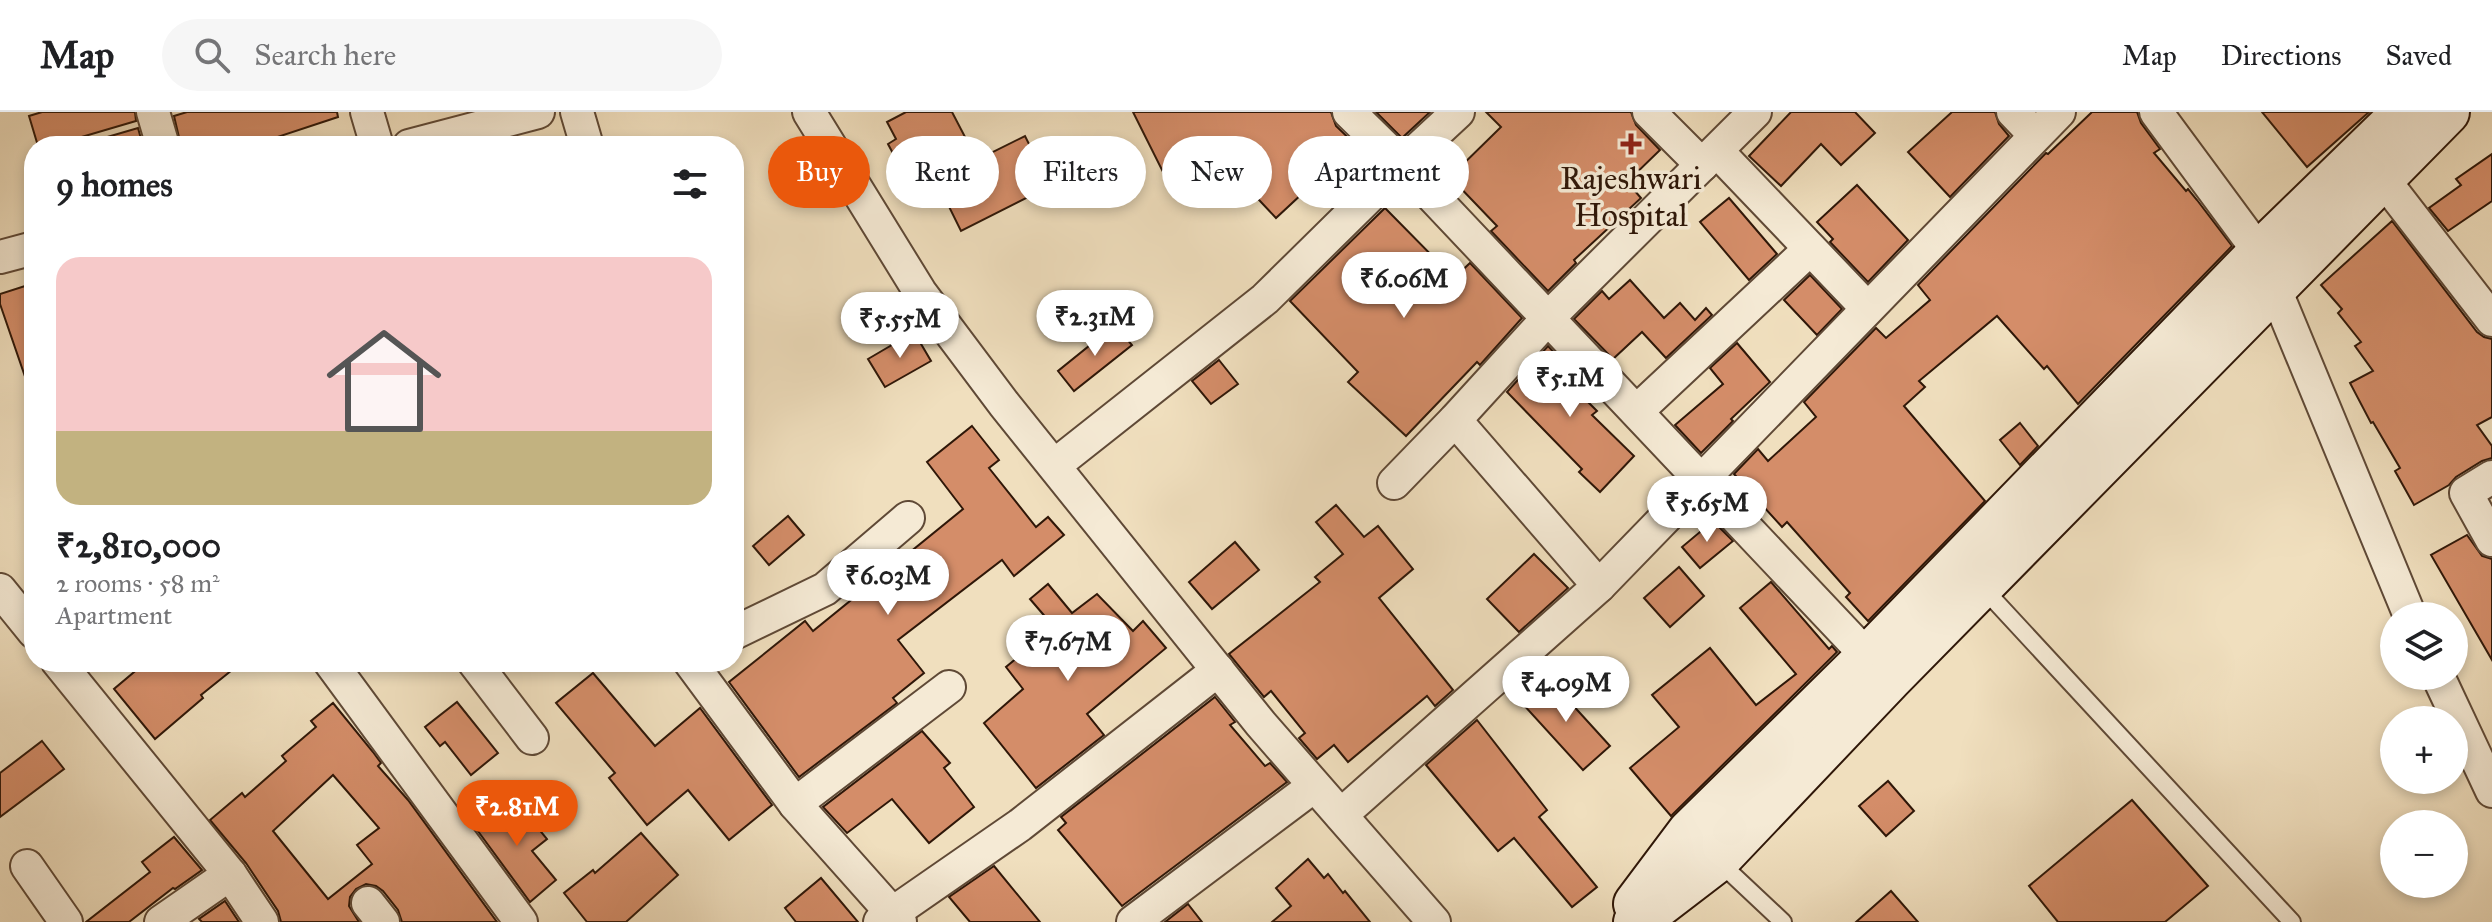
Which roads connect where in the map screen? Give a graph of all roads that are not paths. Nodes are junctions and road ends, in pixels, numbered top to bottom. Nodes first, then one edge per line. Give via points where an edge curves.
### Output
1 (153, 112) edge
2 (367, 112) edge
3 (538, 112) edge
4 (577, 112) edge
5 (809, 112) edge
6 (1349, 112) edge
7 (1458, 112) edge
8 (1649, 112) edge
9 (1755, 112) edge
10 (2059, 112) edge
11 (2156, 112) edge
12 (2405, 112) edge
13 (2447, 112) edge
14 (504, 117) edge
15 (2024, 124) edge
16 (160, 136) edge
17 (374, 136) edge
18 (442, 136) edge
19 (584, 136) edge
20 (1373, 136) edge
21 (1432, 136) edge
22 (1710, 158) junction
23 (2383, 179) junction
24 (1357, 208) edge
25 (1444, 208) edge
26 (1810, 249) junction
27 (24, 251) edge
28 (0, 257) edge
29 (2266, 272) junction
30 (1867, 308) junction
31 (1549, 317) junction
32 (2492, 320) edge
33 (1637, 411) junction
34 (1455, 420) junction
35 (1055, 465) junction
36 (2492, 477) edge
37 (1700, 479) junction
38 (1394, 483) dead end
39 (908, 518) dead end
40 (2492, 540) edge
41 (1599, 586) junction
42 (1982, 586) junction
43 (0, 590) edge
44 (2404, 602) edge
45 (24, 620) edge
46 (744, 628) edge
47 (1868, 657) junction
48 (1218, 670) junction
49 (66, 672) edge
50 (337, 672) edge
51 (486, 672) edge
52 (699, 672) edge
53 (949, 687) dead end
54 (2445, 690) edge
55 (532, 738) dead end
56 (1314, 786) junction
57 (2492, 791) edge
58 (795, 804) junction
59 (1341, 815) junction
60 (1717, 860) junction
61 (27, 866) dead end
62 (230, 874) junction
63 (891, 919) edge
64 (66, 922) edge
65 (161, 922) edge
66 (262, 922) edge
67 (521, 922) edge
68 (1133, 922) edge
69 (1434, 922) edge
70 (1623, 922) edge
71 (1636, 922) edge
72 (1783, 922) edge
73 (2292, 922) edge

1 - 16 street
2 - 17 street
3 - 14 street
4 - 19 street
5 - 35 street via 920,292
6 - 20 street
7 - 21 street
8 - 22 street
9 - 22 street
10 - 15 street
11 - 29 street
12 - 29 street
13 - 23 street
14 - 18 street
15 - 30 street
22 - 26 street
22 - 31 street
23 - 29 street
23 - 32 street
24 - 35 street via 1265,299
25 - 31 street
26 - 30 street
26 - 33 street
27 - 28 street
29 - 42 street
29 - 44 street
29 - 47 street
30 - 37 street
31 - 33 street
31 - 34 street
33 - 37 street
34 - 38 street
34 - 41 street
35 - 48 street
36 - 40 street via 2466,493
37 - 41 street
37 - 47 street
39 - 46 street via 825,589
41 - 59 street
42 - 60 street
42 - 73 lane
43 - 45 street
47 - 70 street via 1690,832
48 - 56 street
48 - 63 street
49 - 62 street
50 - 67 street
51 - 55 street
52 - 58 street
53 - 58 street
54 - 57 street
56 - 59 street
56 - 68 street
58 - 63 street
59 - 69 street
60 - 71 street
60 - 72 lane
61 - 64 street
62 - 65 street
62 - 66 street

